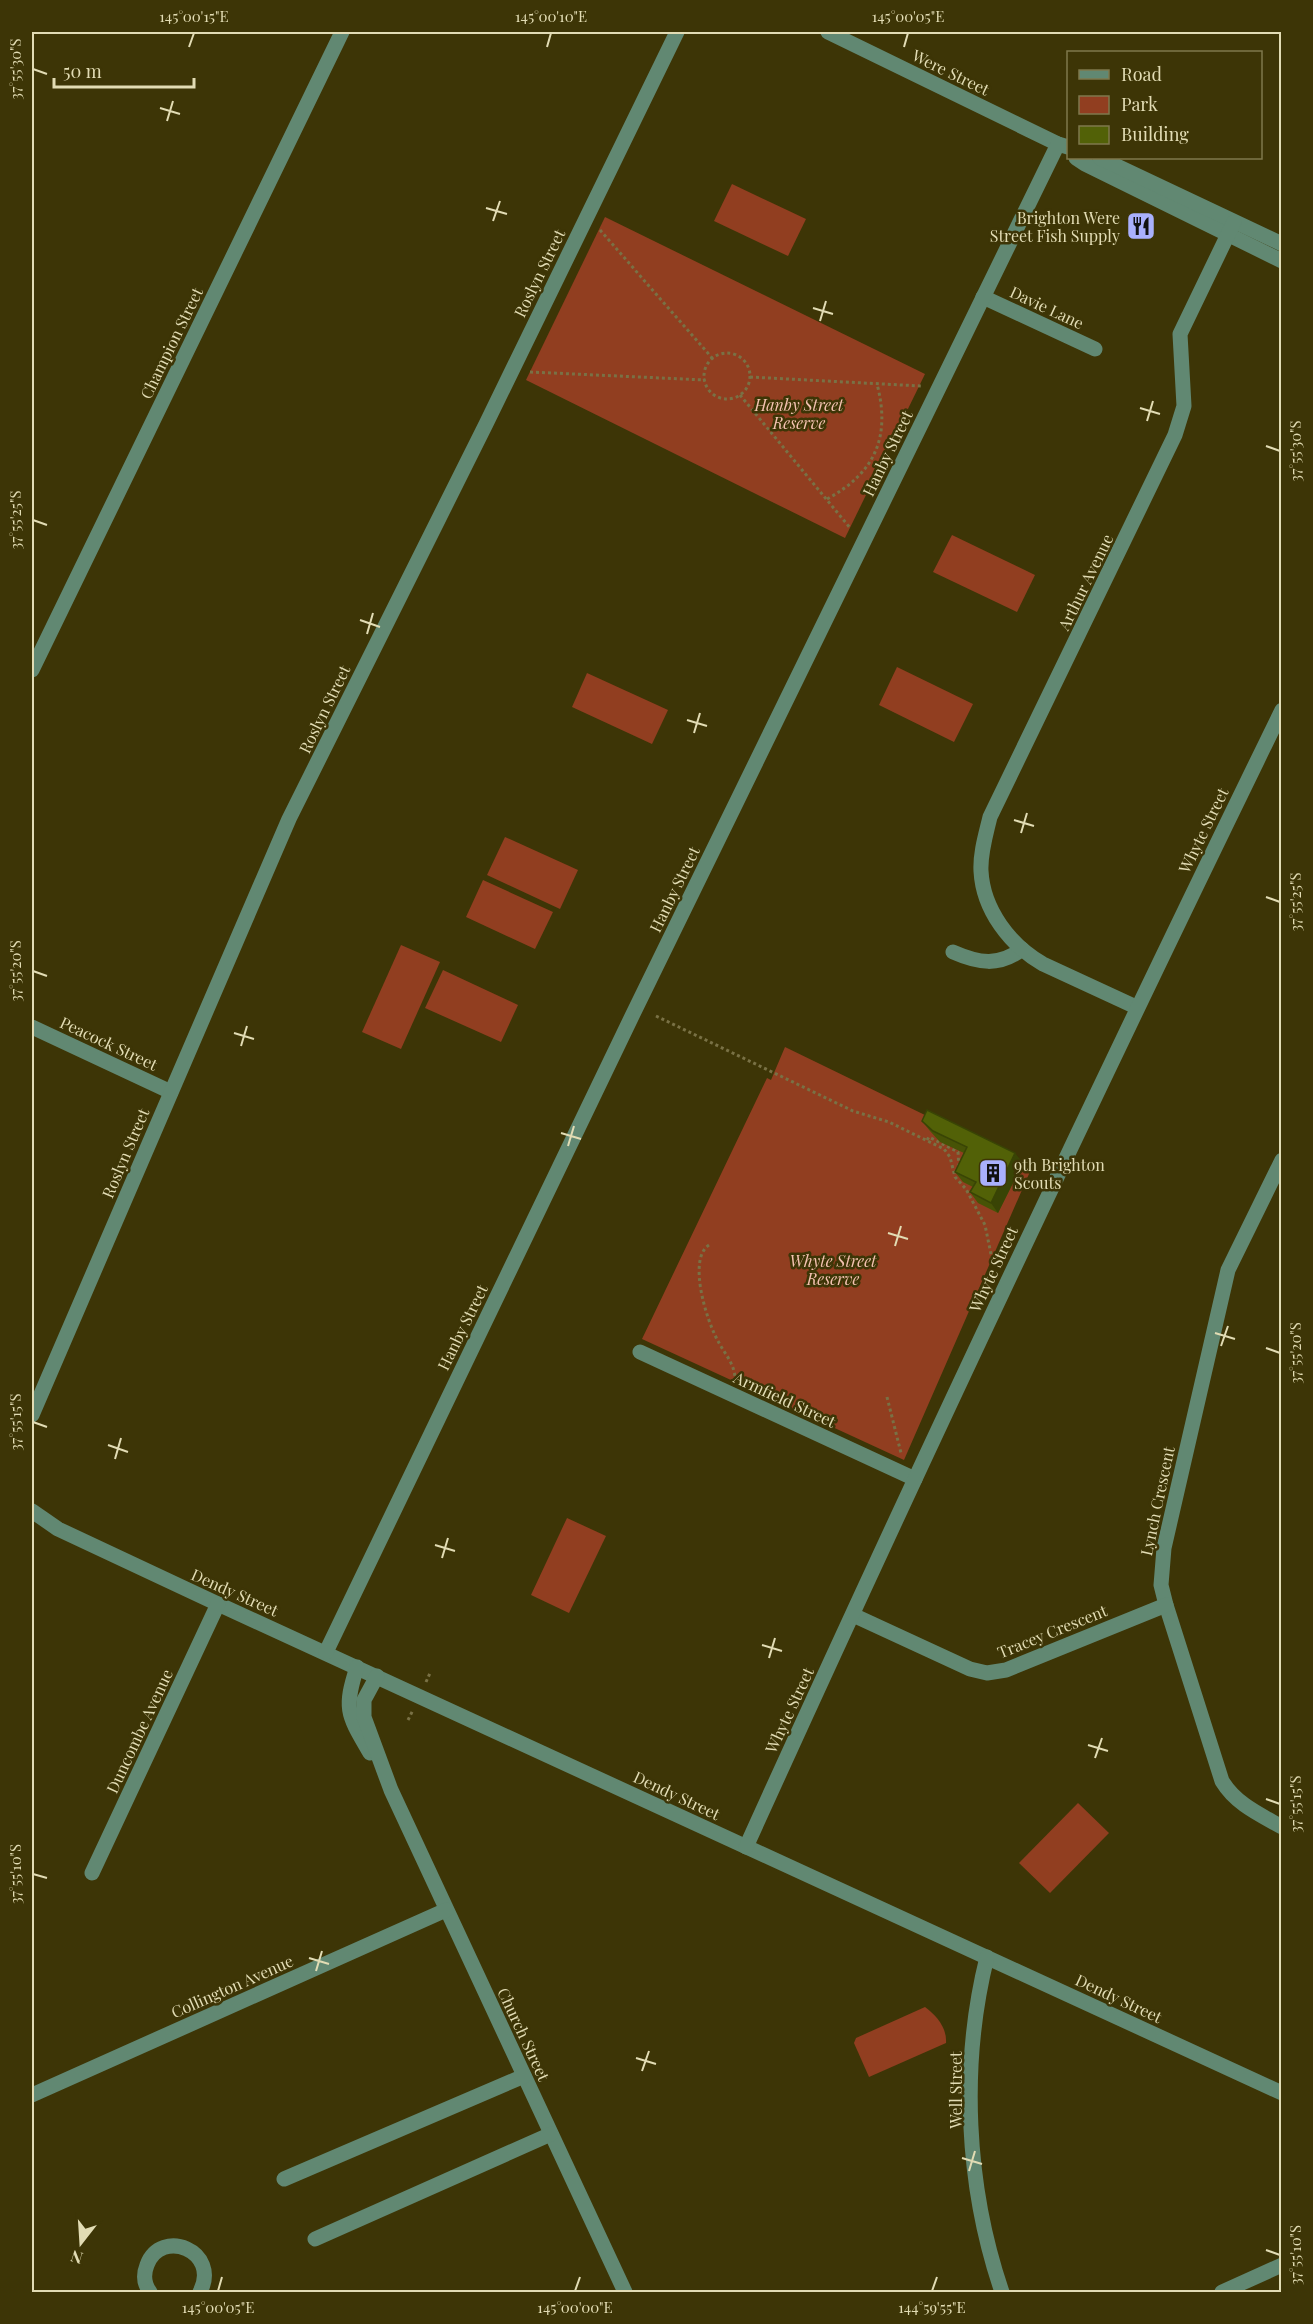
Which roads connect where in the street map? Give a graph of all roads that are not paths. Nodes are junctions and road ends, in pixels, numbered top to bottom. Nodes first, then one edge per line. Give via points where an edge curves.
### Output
1 (342, 32) edge
2 (677, 32) edge
3 (828, 32) edge
4 (1065, 148) edge
5 (1078, 159) edge
6 (1102, 159) edge
7 (1230, 228) junction
8 (1281, 244) edge
9 (1281, 261) edge
10 (983, 297) junction
11 (1095, 349) dead end
12 (32, 670) edge
13 (1281, 710) edge
14 (1022, 949) junction
15 (953, 952) dead end
16 (1136, 1007) junction
17 (32, 1027) edge
18 (171, 1092) junction
19 (1281, 1160) edge
20 (640, 1352) dead end
21 (32, 1415) edge
22 (915, 1479) junction
23 (32, 1511) edge
24 (32, 1522) edge
25 (58, 1529) junction
26 (218, 1604) junction
27 (1166, 1605) junction
28 (853, 1616) junction
29 (326, 1652) junction
30 (357, 1667) junction
31 (376, 1676) junction
32 (391, 1790) junction
33 (1281, 1827) edge
34 (746, 1846) junction
35 (92, 1873) dead end
36 (446, 1910) junction
37 (987, 1957) junction
38 (524, 2076) junction
39 (1281, 2092) edge
40 (32, 2095) edge
41 (551, 2134) junction
42 (284, 2179) dead end
43 (315, 2239) dead end
44 (1281, 2265) edge
45 (202, 2288) edge
46 (150, 2292) edge
47 (218, 2292) edge
48 (624, 2292) edge
49 (1002, 2292) edge
50 (1222, 2292) edge

1 - 12 street, Champion Street
2 - 18 street, Roslyn Street via 289,819
3 - 4 street, Were Street
4 - 10 street, Hanby Street
5 - 7 street
6 - 7 street
7 - 8 street
7 - 9 street
7 - 14 street, Arthur Avenue via 1180,334 1184,406 1175,435 990,817 982,854 984,891 1002,927
10 - 11 street, Davie Lane
10 - 29 street, Hanby Street
13 - 16 street, Whyte Street
14 - 15 street via 1013,956 985,963
14 - 16 street, Arthur Avenue via 1043,964
16 - 22 street, Whyte Street
17 - 18 street, Peacock Street
18 - 21 street, Roslyn Street
19 - 27 street, Lynch Crescent via 1226,1278 1164,1548 1161,1585
20 - 22 street, Armfield Street
22 - 28 street, Whyte Street
23 - 25 street, Dendy Street
24 - 25 street, Dendy Street
25 - 26 street, Dendy Street
26 - 29 street, Dendy Street
26 - 35 street, Duncombe Avenue
27 - 28 street, Tracey Crescent via 1006,1670 987,1673 970,1670
27 - 33 street, Lynch Crescent via 1222,1781 1240,1803
28 - 34 street, Whyte Street
29 - 30 street, Dendy Street
30 - 31 street, Dendy Street
30 - 32 street, Church Street via 348,1693 349,1714
31 - 32 street, Church Street via 364,1700 364,1717
31 - 34 street, Dendy Street
32 - 36 street, Church Street
34 - 37 street, Dendy Street
36 - 38 street, Church Street
36 - 40 street, Collington Avenue
37 - 39 street, Dendy Street
37 - 49 street, Well Street via 978,1990 969,2105 979,2208
38 - 41 street, Church Street
38 - 42 street
41 - 43 street
41 - 48 street, Church Street
44 - 50 street
45 - 46 street via 204,2266 199,2258 184,2247 175,2246 165,2247 149,2260 145,2280
45 - 47 street

